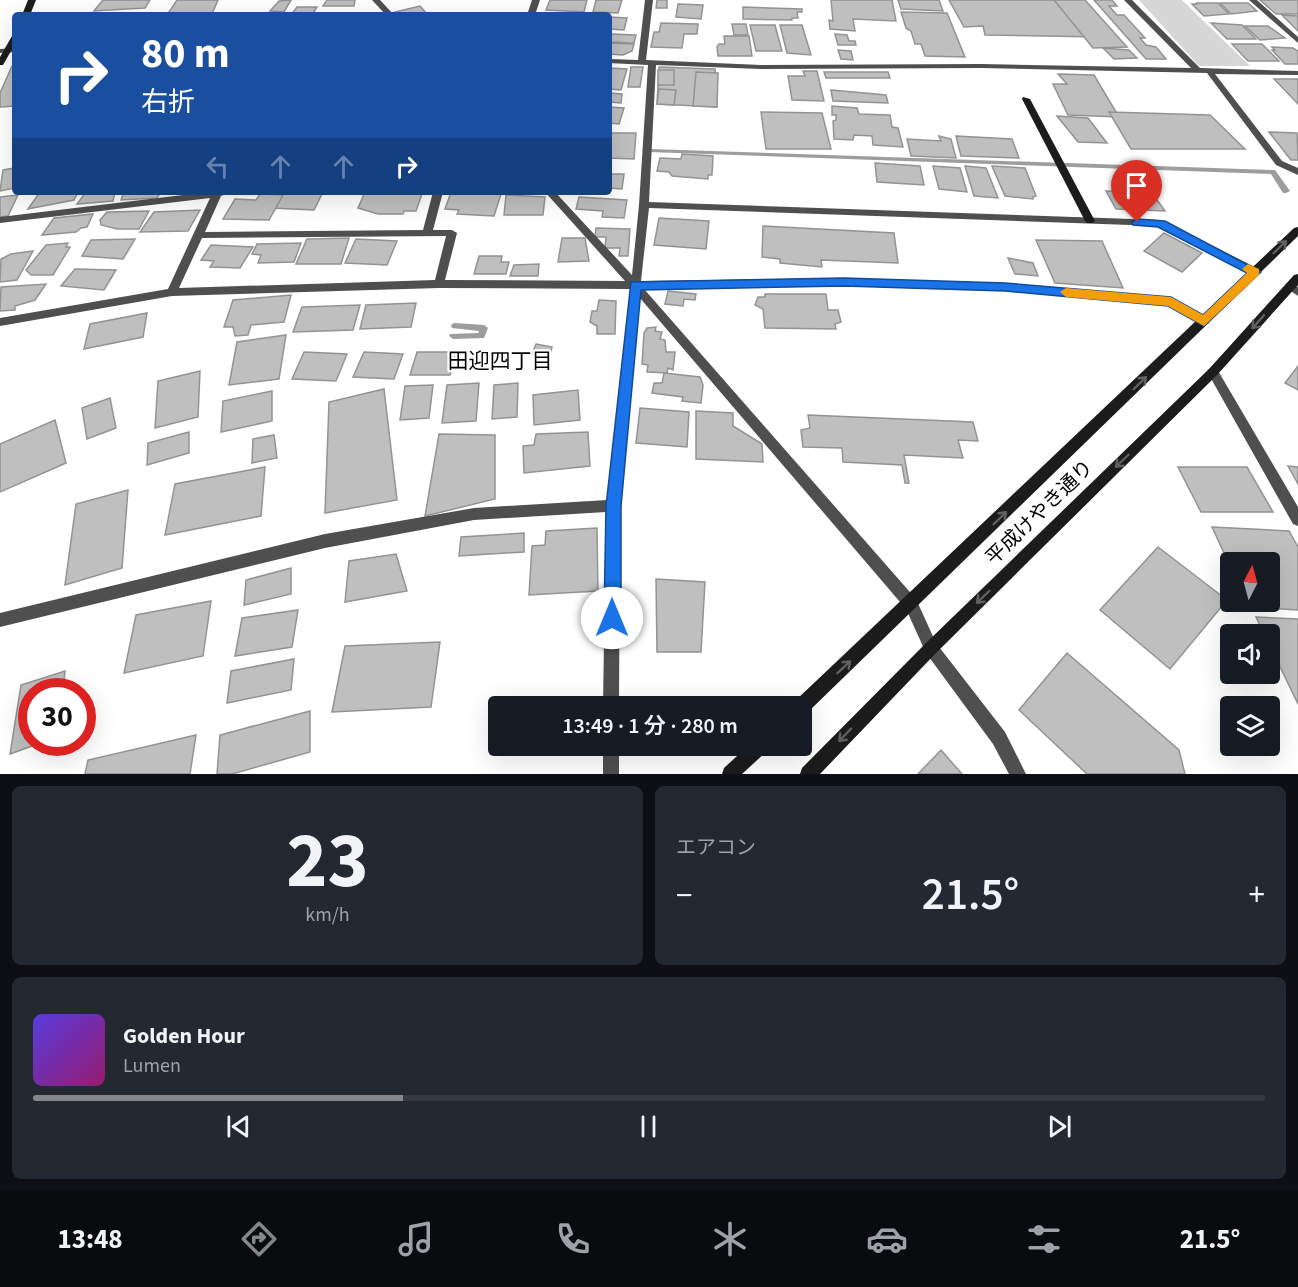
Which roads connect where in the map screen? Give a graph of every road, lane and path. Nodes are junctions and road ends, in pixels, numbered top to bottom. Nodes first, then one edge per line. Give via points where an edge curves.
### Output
1 (376, 0) edge
2 (649, 0) edge
3 (1128, 0) edge
4 (1253, 0) edge
5 (387, 12) edge
6 (1298, 41) edge
7 (8, 50) edge
8 (612, 61) edge
9 (0, 63) edge
10 (647, 63) junction
11 (1198, 71) junction
12 (1209, 71) junction
13 (1298, 73) edge
14 (1026, 99) dead end
15 (1298, 172) edge
16 (206, 195) edge
17 (221, 195) edge
18 (437, 195) edge
19 (553, 195) edge
20 (644, 205) junction
21 (0, 220) edge
22 (1090, 221) junction
23 (1298, 230) edge
24 (427, 233) junction
25 (200, 235) junction
26 (1255, 272) junction
27 (440, 284) junction
28 (635, 285) junction
29 (1295, 286) edge
30 (172, 292) junction
31 (1204, 321) junction
32 (0, 322) edge
33 (1213, 372) junction
34 (613, 506) junction
35 (1298, 520) edge
36 (911, 604) junction
37 (0, 620) edge
38 (931, 648) junction
39 (611, 696) edge
40 (812, 697) edge
41 (611, 756) edge
42 (749, 756) edge
43 (611, 774) edge
44 (730, 774) edge
45 (808, 774) edge
46 (1018, 774) edge

1 - 5 street
2 - 10 street
3 - 11 street
4 - 6 street
7 - 9 street
8 - 10 street
10 - 11 street via 761,68 981,66
10 - 20 street
11 - 12 street
12 - 13 street
12 - 15 street via 1279,163
14 - 22 street
16 - 21 street
17 - 25 street
18 - 24 street
19 - 28 street
20 - 22 street
20 - 28 street
22 - 26 street via 1161,223
26 -> 23 street, 平成けやき通り
24 - 25 street
24 - 27 street via 452,233
25 - 30 street
26 - 31 street, 平成けやき通り
27 - 28 street
27 - 30 street
28 - 31 street via 844,282 1005,287 1171,302
28 - 34 street
28 - 36 street
29 -> 33 street, 平成けやき通り
30 - 32 street
36 -> 31 street, 平成けやき通り
33 - 35 street
33 -> 38 street, 平成けやき通り
34 - 37 street via 474,514 325,541
34 - 39 street
36 - 38 street
40 -> 36 street, 平成けやき通り
38 -> 45 street, 平成けやき通り
38 - 46 street via 999,738
41 - 43 street
42 - 44 street

